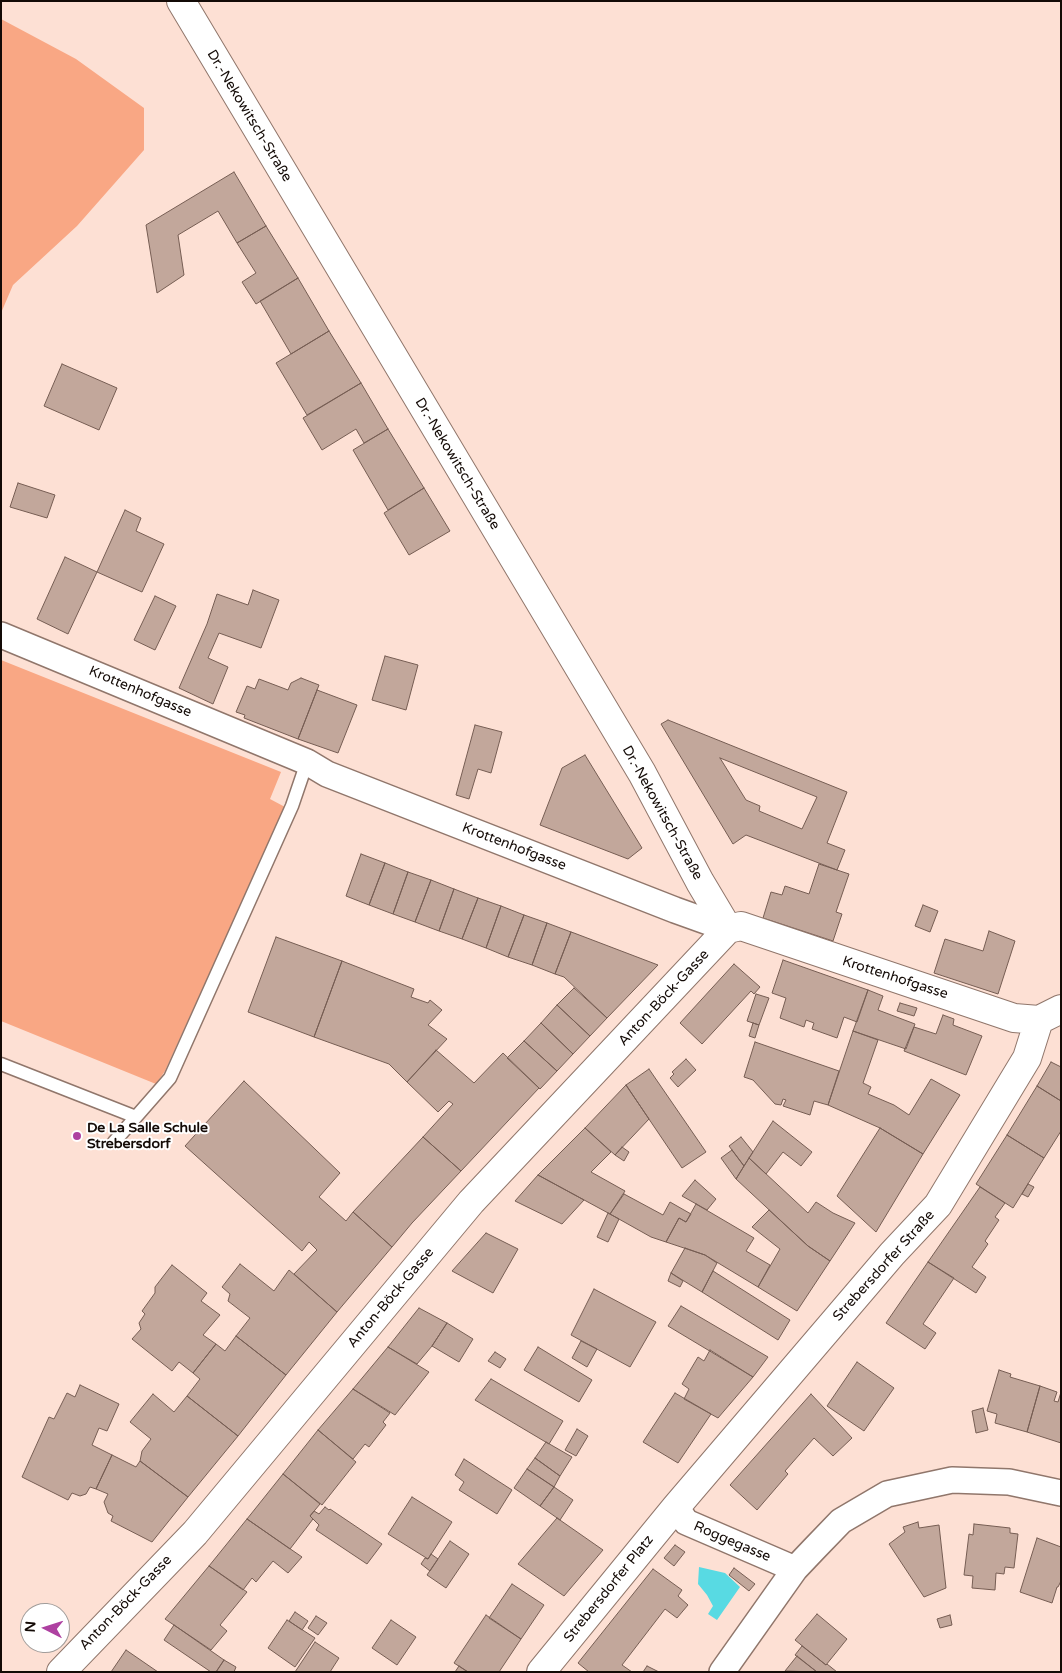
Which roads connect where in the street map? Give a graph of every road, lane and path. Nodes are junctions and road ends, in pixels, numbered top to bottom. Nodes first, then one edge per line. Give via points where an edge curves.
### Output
1 (181, 1) edge
2 (1, 634) edge
3 (308, 762) junction
4 (728, 929) junction
5 (1050, 1014) edge
6 (1, 1064) edge
7 (136, 1117) junction
8 (114, 1142) dead end
9 (1061, 1493) edge
10 (676, 1507) junction
11 (795, 1569) junction
12 (61, 1672) edge
13 (541, 1672) edge
14 (722, 1672) edge

1 - 4 main road, Dr.-Nekowitsch-Straße via 642,773
2 - 3 street, Krottenhofgasse
3 - 4 street, Krottenhofgasse via 327,774
3 - 7 lane via 292,806 170,1078
4 - 5 main road, Krottenhofgasse via 741,926 1014,1018
4 - 12 main road, Anton-Böck-Gasse via 472,1202 195,1533
5 - 10 main road, Strebersdorfer Straße via 938,1205 892,1254
6 - 7 lane
7 - 8 lane
9 - 11 street via 1008,1482 952,1480 887,1494 841,1520
10 - 11 street, Roggegasse via 686,1522
10 - 13 main road, Strebersdorfer Platz
11 - 14 street

